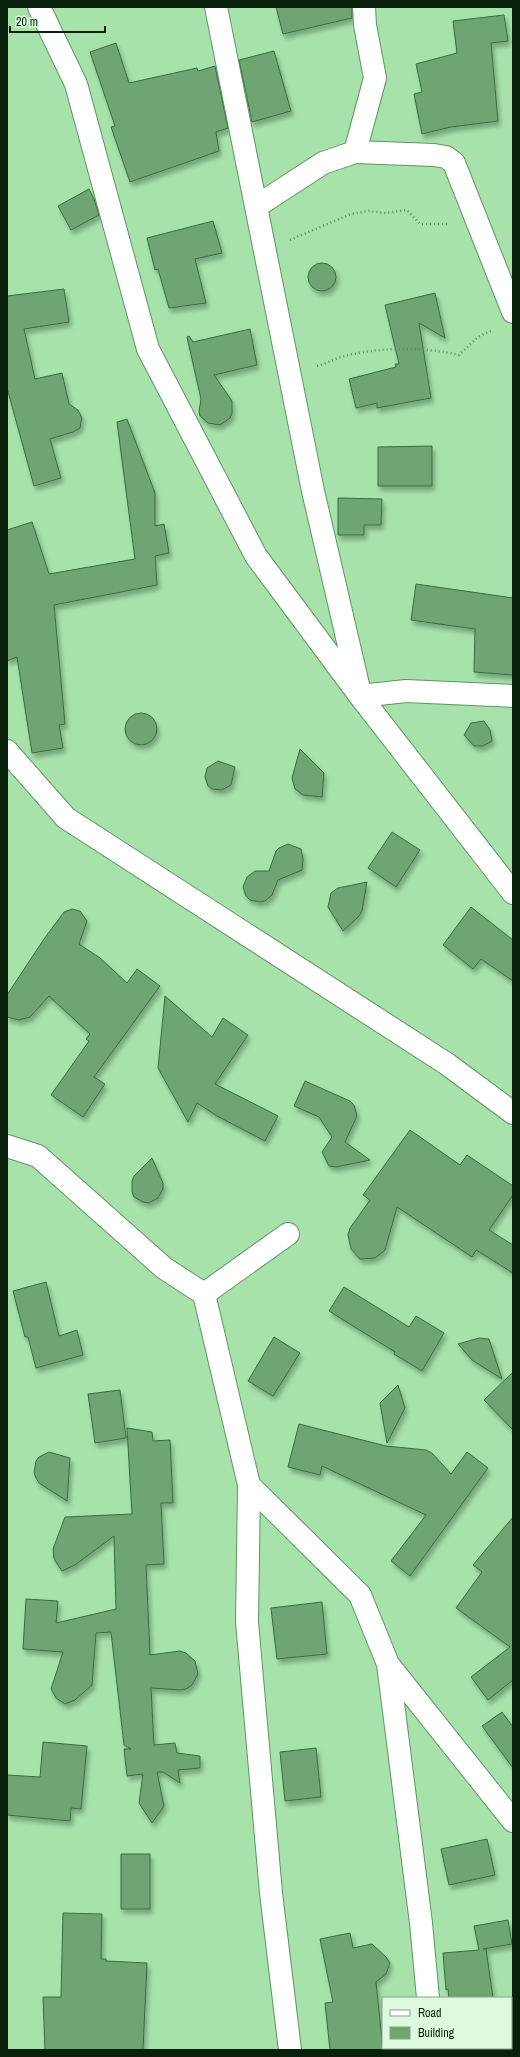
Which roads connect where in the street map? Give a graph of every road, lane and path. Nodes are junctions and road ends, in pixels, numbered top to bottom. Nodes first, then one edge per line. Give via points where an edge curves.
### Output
1 (39, 7) edge
2 (216, 7) edge
3 (364, 7) edge
4 (355, 152) junction
5 (257, 206) junction
6 (476, 217) junction
7 (264, 246) junction
8 (506, 319) edge
9 (290, 374) junction
10 (360, 696) junction
11 (513, 696) edge
12 (7, 751) edge
13 (513, 893) edge
14 (513, 1114) edge
15 (7, 1146) edge
16 (288, 1234) dead end
17 (204, 1294) junction
18 (249, 1485) junction
19 (388, 1664) junction
20 (513, 1820) edge
21 (428, 1997) edge
22 (290, 2050) edge

1 - 10 street via 76,84 148,349 258,561
2 - 5 street
3 - 4 street via 374,78
4 - 5 street via 323,162
4 - 6 street via 446,157 454,163
5 - 7 street
6 - 7 path via 448,224 420,224 407,210 386,213 369,211 351,214 291,240
6 - 8 street
7 - 9 street
8 - 9 path via 478,337 459,355 436,350 374,351 348,355
9 - 10 street via 312,491
10 - 11 street via 406,691
10 - 13 street
12 - 14 street via 66,818 447,1064
15 - 17 street via 38,1156 164,1268
16 - 17 street
17 - 18 street
18 - 19 street via 360,1595
18 - 22 street via 247,1622 271,1893
19 - 20 street
19 - 21 street

